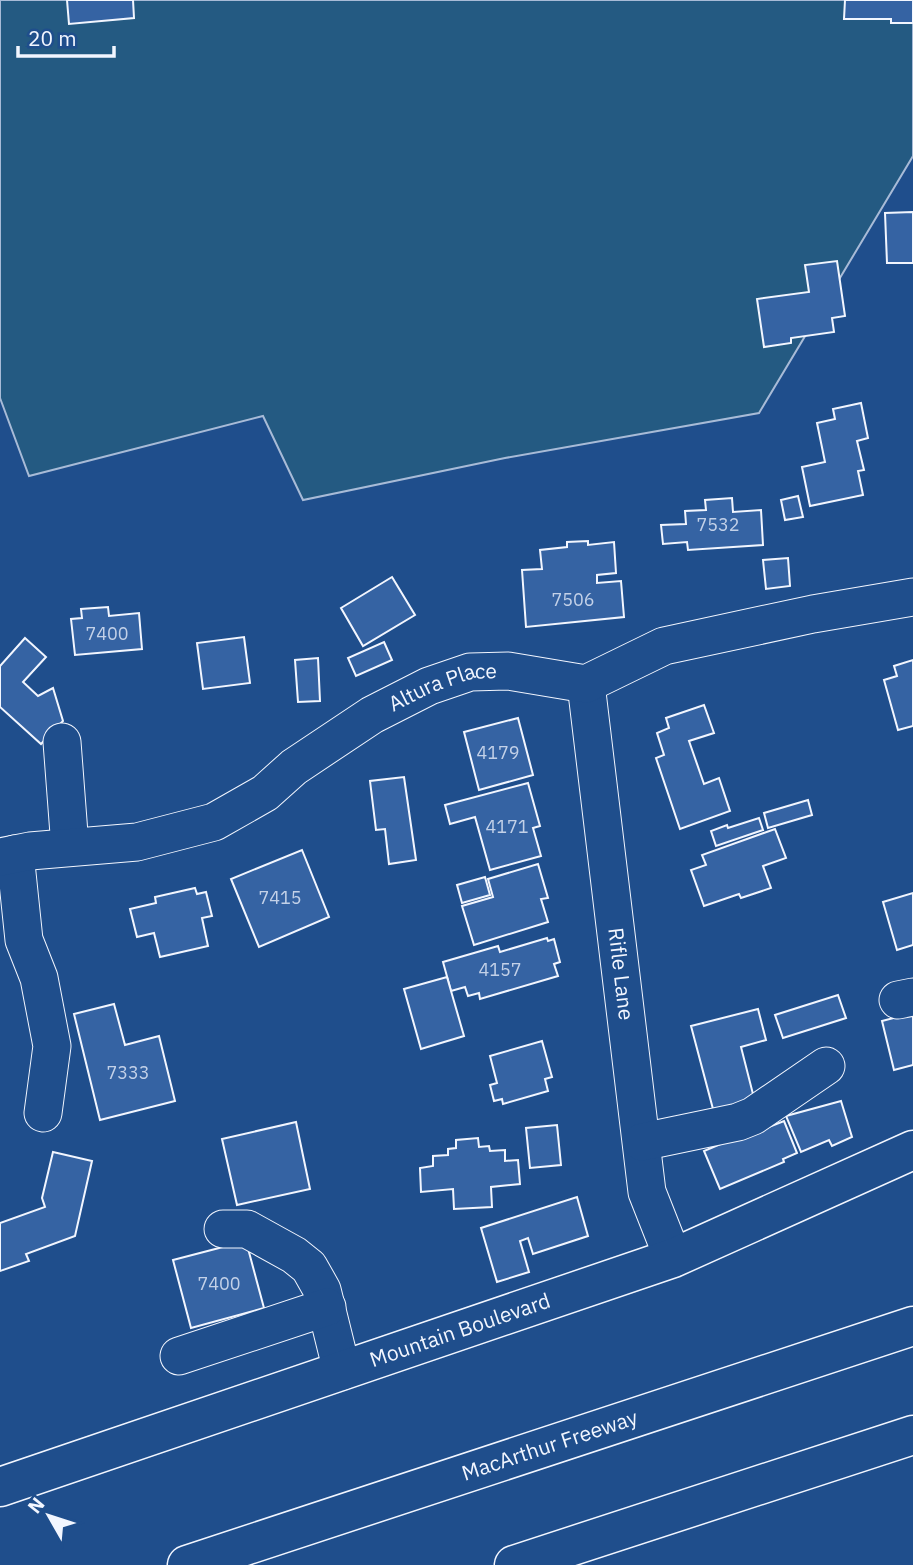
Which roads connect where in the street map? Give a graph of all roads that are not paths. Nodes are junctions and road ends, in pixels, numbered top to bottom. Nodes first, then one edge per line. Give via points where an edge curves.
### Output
1 (913, 597) edge
2 (586, 684) junction
3 (62, 742) dead end
4 (70, 847) junction
5 (8, 855) edge
6 (826, 1066) dead end
7 (43, 1113) dead end
8 (642, 1142) junction
9 (913, 1150) edge
10 (223, 1229) dead end
11 (673, 1258) junction
12 (327, 1307) junction
13 (913, 1326) edge
14 (179, 1356) dead end
15 (342, 1371) junction
16 (913, 1435) edge
17 (0, 1487) edge
18 (187, 1565) edge
19 (514, 1565) edge

1 - 2 street via 664,646
2 - 4 street, Altura Place via 508,671 470,672 429,686 372,715 294,767 265,793 214,822 137,842
2 - 8 street, Rifle Lane
3 - 4 street
4 - 5 street, Altura Place
5 - 7 street via 52,1046
6 - 8 street via 753,1116
8 - 11 street, Rifle Lane via 647,1192
9 - 11 main road, Mountain Boulevard
10 - 12 street via 247,1228 294,1255 309,1267
11 - 15 main road, Mountain Boulevard
12 - 14 street
12 - 15 street
13 - 18 main road, MacArthur Freeway
15 - 17 main road, Mountain Boulevard
16 - 19 main road

